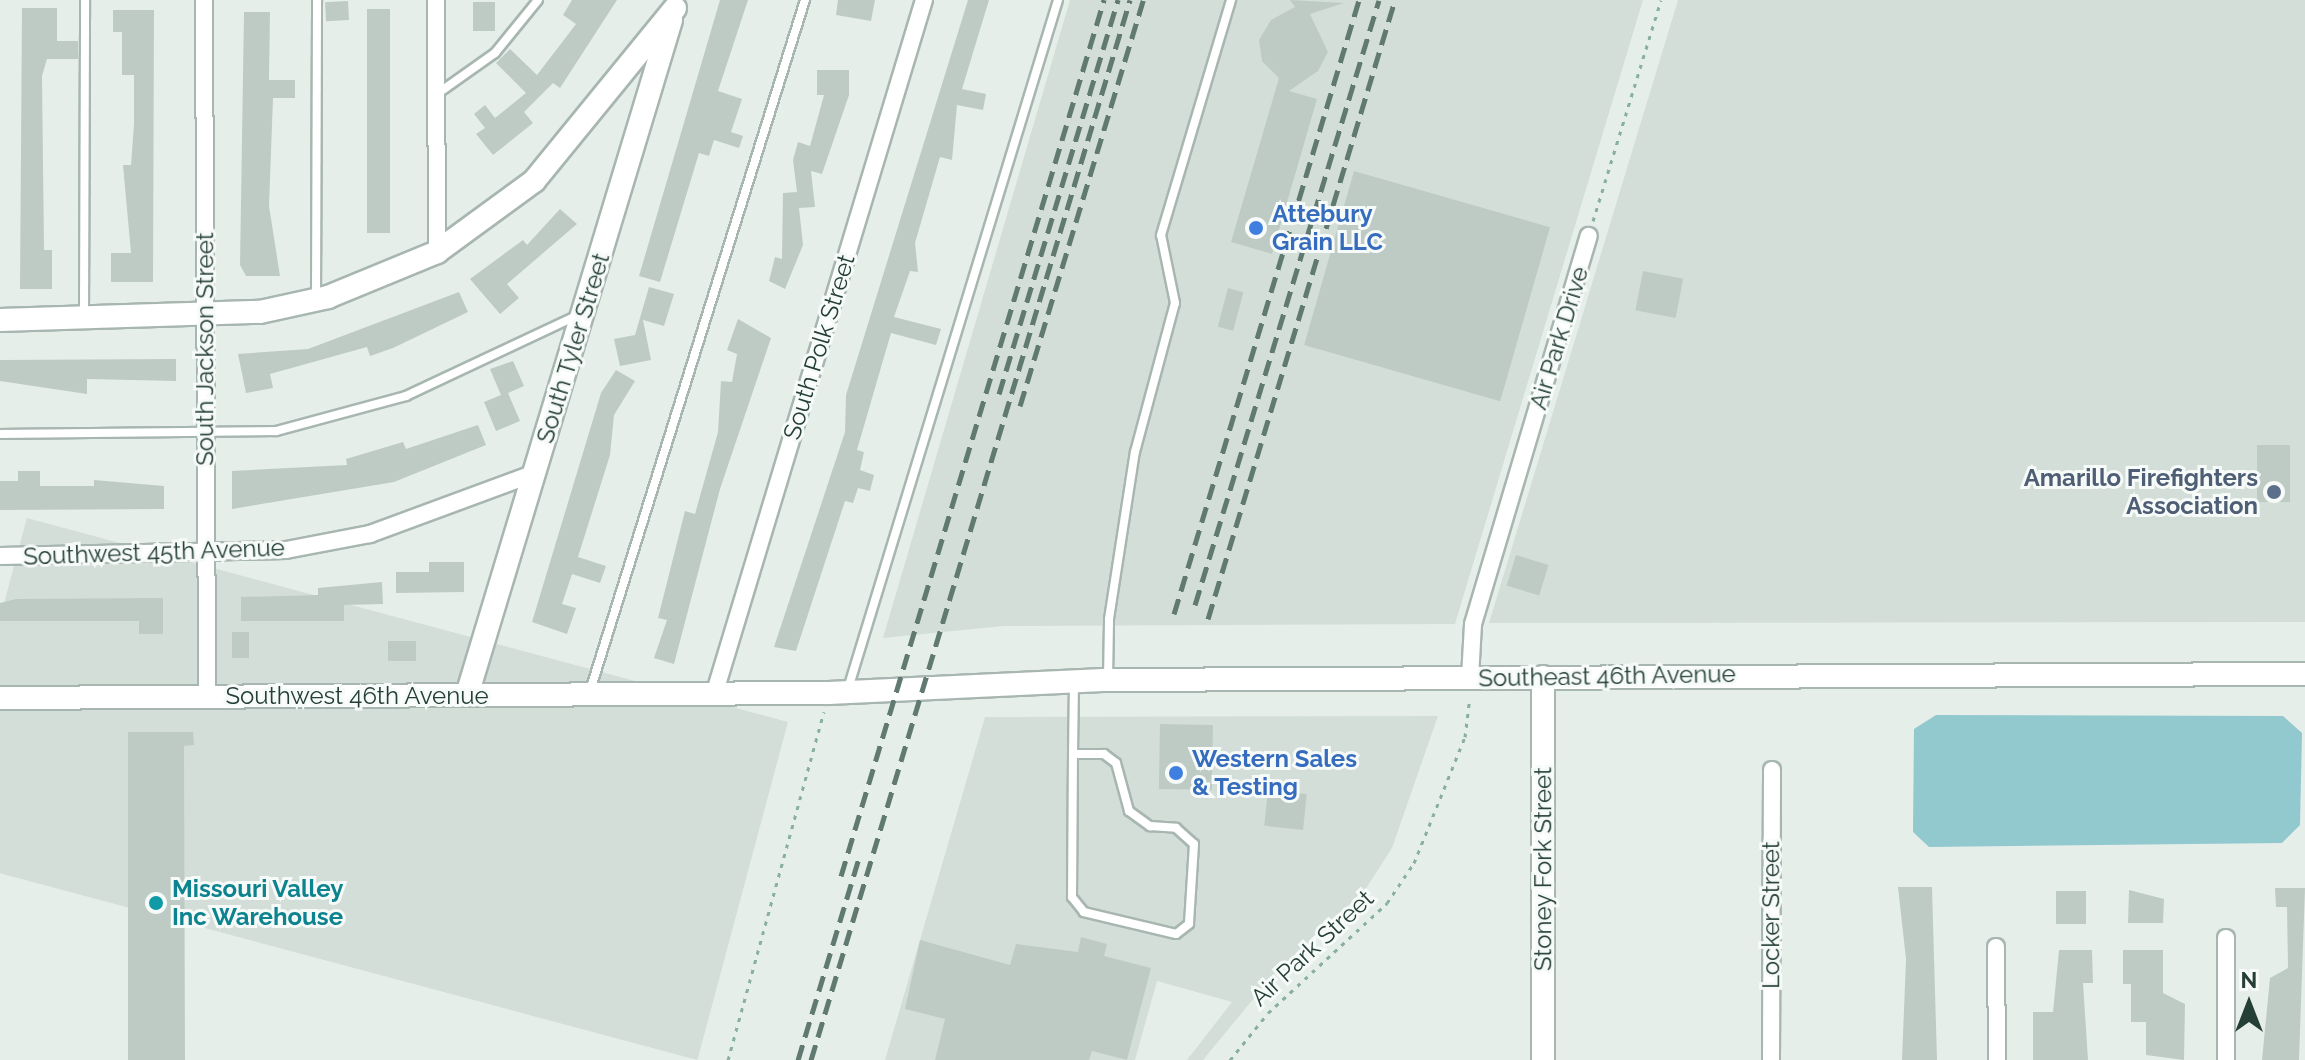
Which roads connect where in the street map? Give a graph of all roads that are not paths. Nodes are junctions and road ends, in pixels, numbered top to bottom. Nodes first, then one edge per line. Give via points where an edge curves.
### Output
1 (85, 0) edge
2 (204, 0) edge
3 (317, 0) edge
4 (436, 0) edge
5 (538, 0) edge
6 (805, 0) edge
7 (924, 0) edge
8 (1058, 0) edge
9 (1231, 0) edge
10 (676, 4) edge
11 (436, 94) junction
12 (1589, 236) road end
13 (437, 252) junction
14 (316, 300) junction
15 (583, 313) junction
16 (205, 318) junction
17 (84, 319) junction
18 (0, 320) edge
19 (0, 434) edge
20 (206, 434) junction
21 (535, 473) junction
22 (206, 555) junction
23 (0, 556) edge
24 (2305, 674) edge
25 (1543, 677) junction
26 (1470, 678) junction
27 (1108, 680) junction
28 (1074, 681) junction
29 (838, 693) junction
30 (467, 695) junction
31 (589, 695) junction
32 (714, 695) junction
33 (207, 697) junction
34 (0, 698) edge
35 (1073, 754) junction
36 (1772, 770) dead end
37 (2226, 938) dead end
38 (1996, 947) dead end
39 (1543, 1060) edge
40 (1771, 1060) edge
41 (1997, 1060) edge
42 (2226, 1060) edge

1 - 17 lane
2 - 16 street, South Jackson Street
3 - 14 lane
4 - 11 street
5 - 11 lane via 495,53
6 - 31 lane
7 - 32 street, South Polk Street
8 - 29 lane
9 - 27 lane via 1161,235 1175,303 1135,452 1109,619
10 - 13 main road via 561,153 496,213
10 - 15 main road, South Tyler Street
11 - 13 street
12 - 26 street, Air Park Drive via 1473,624
13 - 14 main road
14 - 16 main road
15 - 20 lane via 406,396 276,431
15 - 21 main road, South Tyler Street
16 - 17 main road
16 - 20 street, South Jackson Street
17 - 18 main road
19 - 20 lane
20 - 22 street, South Jackson Street
21 - 22 street, Southwest 45th Avenue via 370,534
21 - 30 main road, South Tyler Street
22 - 23 street, Southwest 45th Avenue
22 - 33 street, South Jackson Street
24 - 25 main road, Southeast 46th Avenue
25 - 26 main road, Southeast 46th Avenue
25 - 39 main road, Stoney Fork Street
26 - 27 main road, Southeast 46th Avenue
27 - 28 main road, Southeast 46th Avenue
28 - 29 main road, Southeast 46th Avenue
28 - 35 lane
29 - 32 main road, Southwest 46th Avenue
30 - 31 main road, Southwest 46th Avenue
30 - 33 main road, Southwest 46th Avenue
31 - 32 main road, Southwest 46th Avenue
33 - 34 main road, Southwest 46th Avenue
35 - 35 lane via 1072,897 1084,912 1176,934 1189,924 1194,844 1176,828 1150,826 1129,811 1116,763 1104,754
36 - 40 street, Locker Street
37 - 42 street
38 - 41 street

